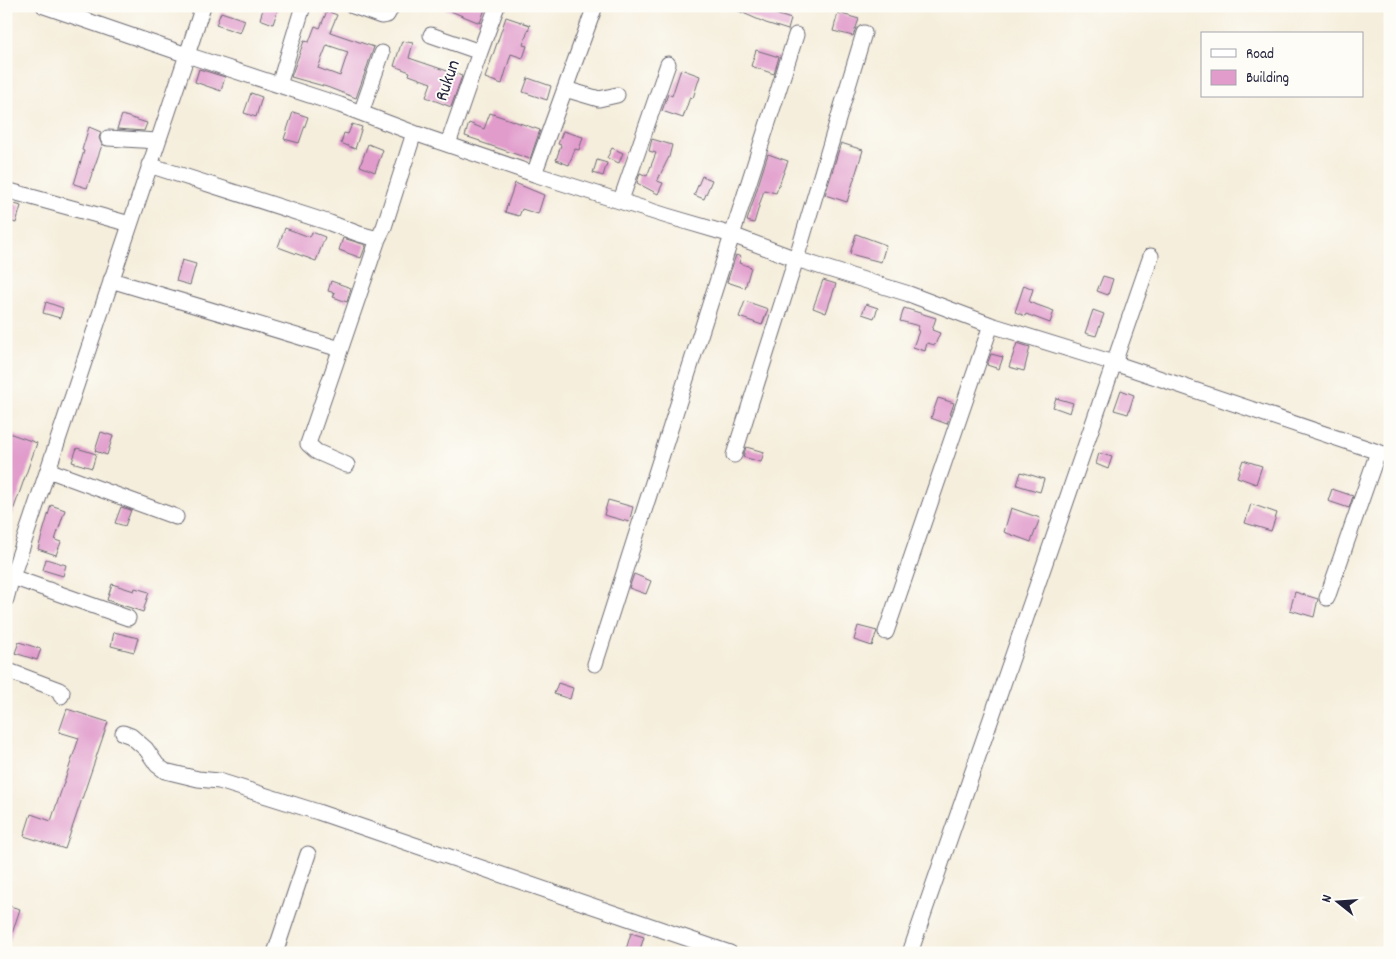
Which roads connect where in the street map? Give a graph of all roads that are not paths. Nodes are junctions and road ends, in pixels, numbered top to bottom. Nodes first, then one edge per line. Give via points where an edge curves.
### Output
1 (44, 6) edge
2 (203, 6) edge
3 (303, 6) edge
4 (353, 6) edge
5 (497, 6) edge
6 (595, 6) edge
7 (386, 11) edge
8 (864, 33) dead end
9 (431, 35) dead end
10 (796, 35) dead end
11 (480, 52) junction
12 (382, 53) dead end
13 (187, 55) junction
14 (668, 64) dead end
15 (279, 85) junction
16 (565, 89) junction
17 (617, 95) dead end
18 (361, 114) junction
19 (414, 133) junction
20 (108, 138) dead end
21 (157, 141) junction
22 (448, 144) junction
23 (149, 165) junction
24 (534, 174) junction
25 (6, 190) edge
26 (620, 200) junction
27 (130, 224) junction
28 (732, 235) junction
29 (378, 239) junction
30 (1151, 256) dead end
31 (796, 259) junction
32 (111, 280) junction
33 (991, 325) junction
34 (340, 349) junction
35 (1114, 363) junction
36 (1384, 454) edge
37 (734, 455) dead end
38 (347, 465) dead end
39 (48, 470) junction
40 (176, 517) dead end
41 (12, 577) junction
42 (1327, 598) dead end
43 (6, 599) edge
44 (128, 618) dead end
45 (886, 632) dead end
46 (595, 664) dead end
47 (6, 670) edge
48 (61, 696) dead end
49 (123, 733) dead end
50 (308, 854) dead end
51 (275, 953) edge
52 (730, 953) edge
53 (910, 953) edge

1 - 13 street
2 - 13 street
3 - 15 street
4 - 7 street
5 - 11 street
6 - 16 street
8 - 31 street
9 - 11 street, Rukun
10 - 28 street
11 - 22 street, Rukun
12 - 18 street
13 - 15 street
13 - 21 street
14 - 26 street
15 - 18 street
16 - 17 street via 599,99
16 - 24 street
18 - 19 street
19 - 22 street
19 - 29 street
20 - 21 street
21 - 23 street
22 - 24 street
23 - 27 street
23 - 29 street
24 - 26 street
25 - 27 street
26 - 28 street
27 - 32 street
28 - 31 street
28 - 46 street
29 - 34 street
30 - 35 street
31 - 33 street via 909,294
31 - 37 street
32 - 34 street
32 - 39 street
33 - 35 street
33 - 45 street
34 - 38 street via 308,444 317,452
35 - 36 street
35 - 53 street
36 - 42 street
39 - 40 street
39 - 41 street
41 - 43 street
41 - 44 street
47 - 48 street via 59,690
49 - 52 street via 146,749 165,772 219,781 318,812
50 - 51 street

